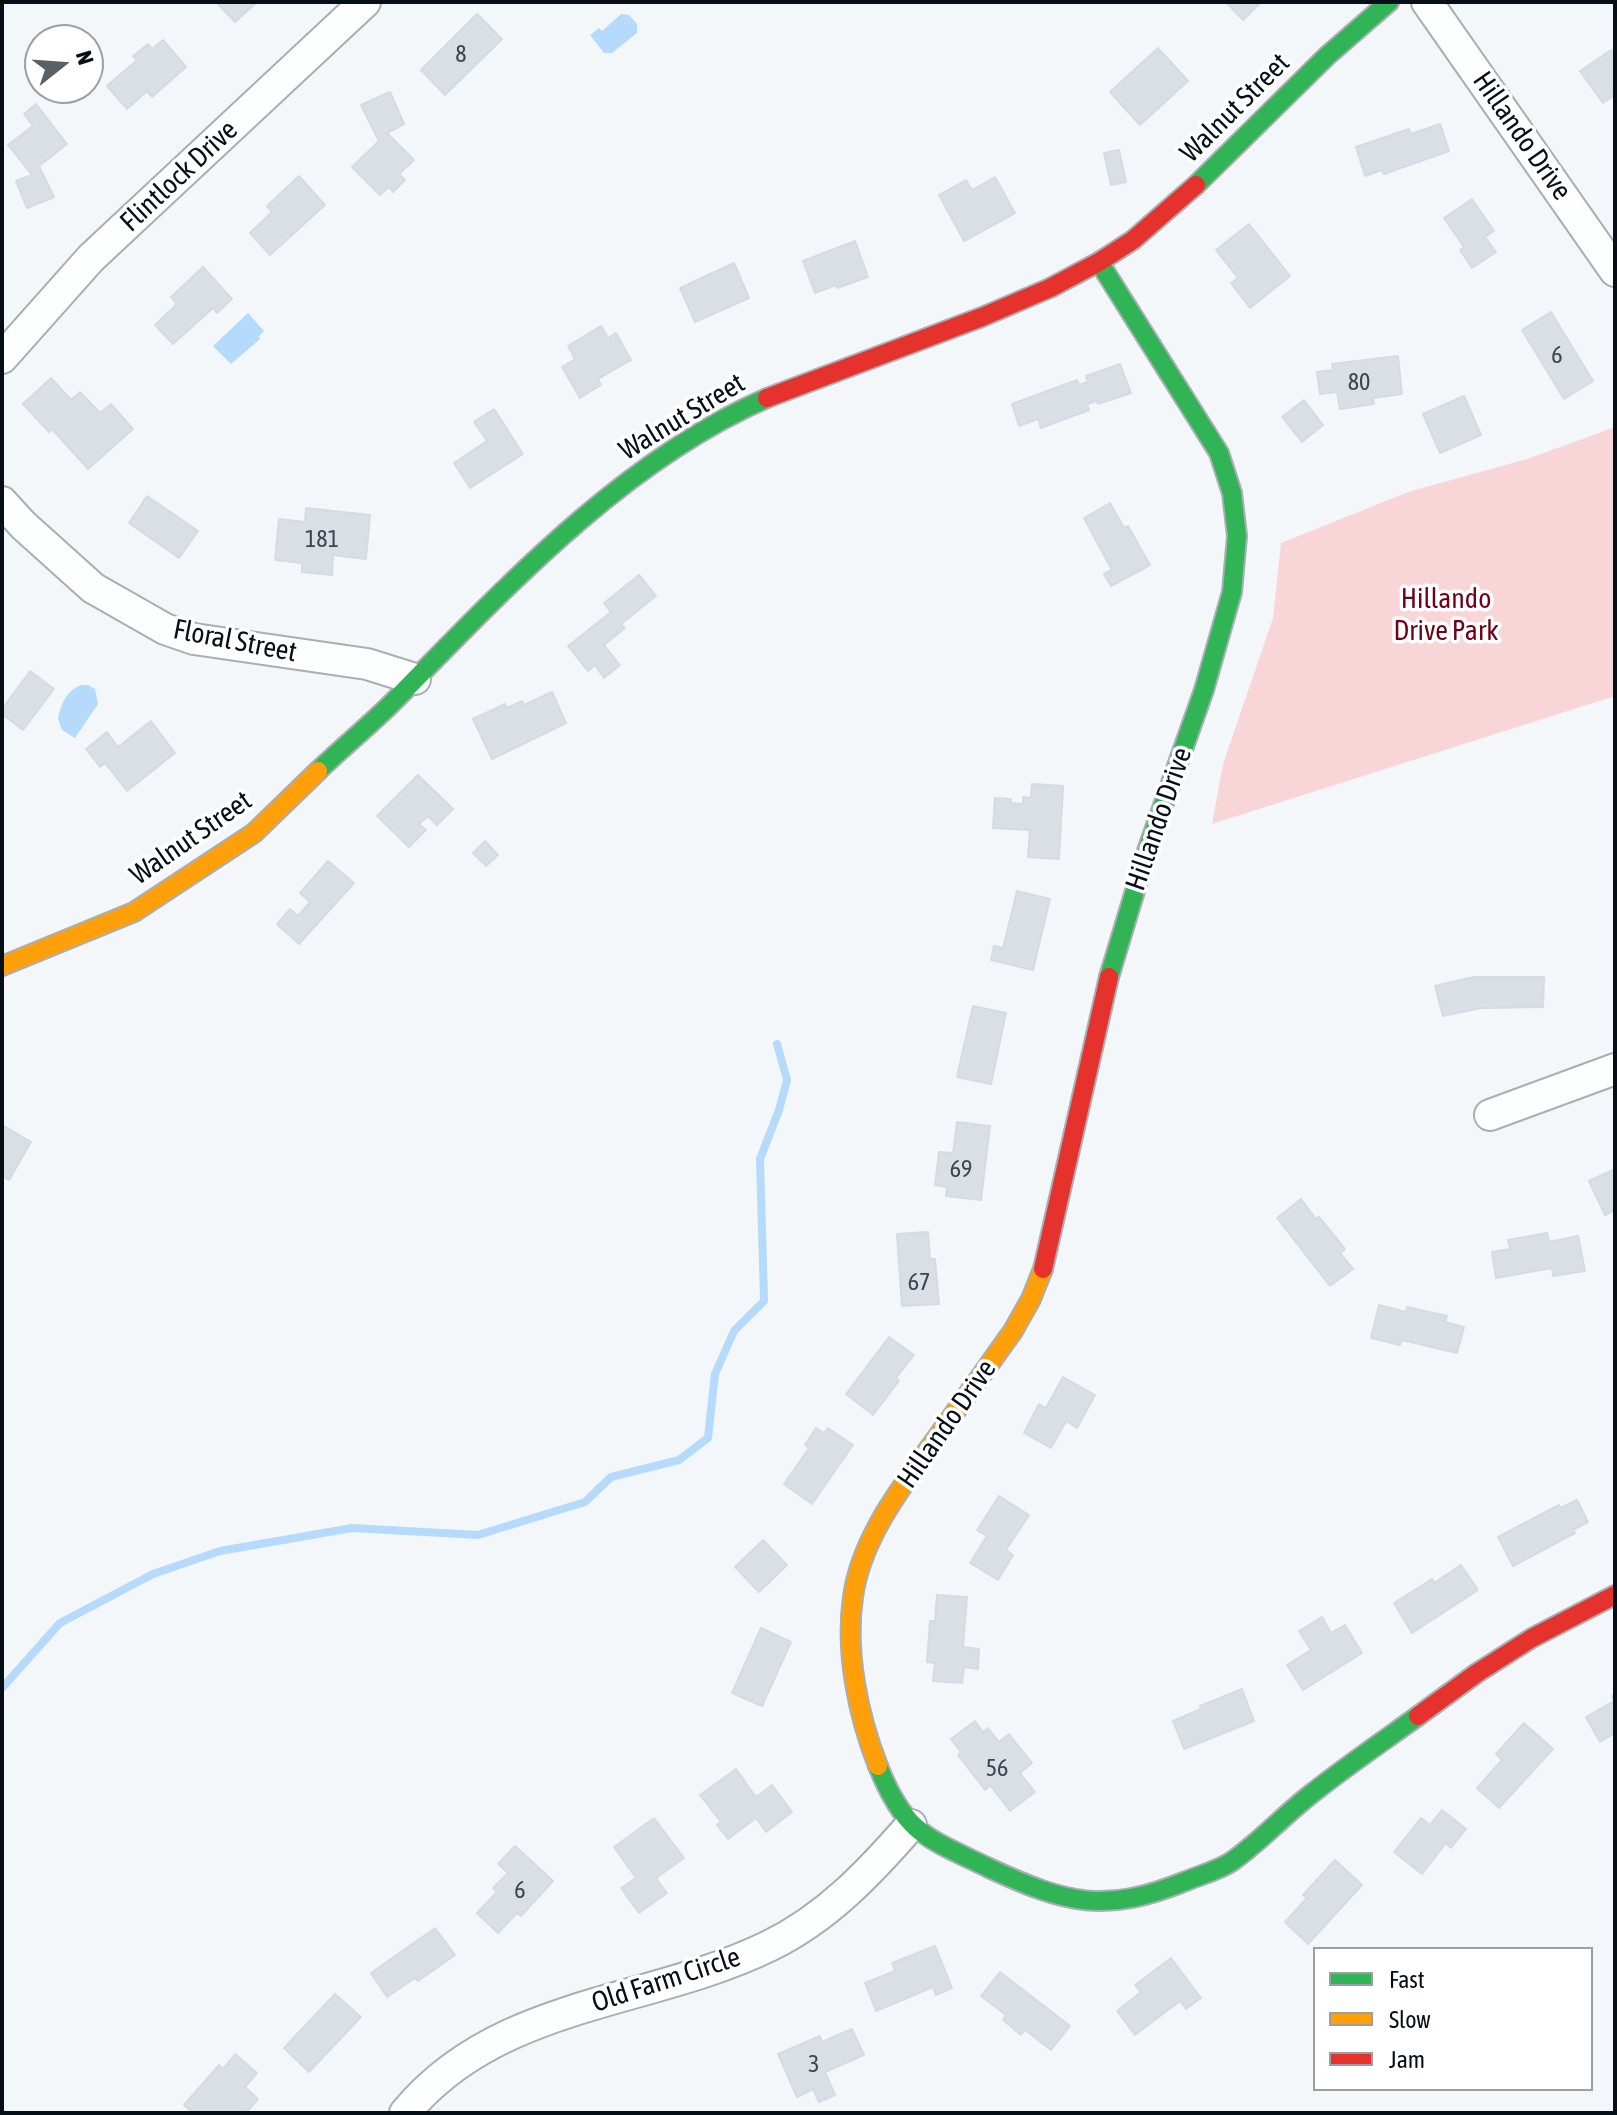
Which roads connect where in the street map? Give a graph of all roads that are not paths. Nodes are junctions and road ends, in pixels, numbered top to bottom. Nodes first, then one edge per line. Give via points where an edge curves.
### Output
1 (365, 2) edge
2 (1389, 2) edge
3 (1427, 2) edge
4 (1099, 262) junction
5 (1615, 271) edge
6 (2, 358) edge
7 (2, 502) edge
8 (415, 679) junction
9 (2, 966) edge
10 (1615, 1069) edge
11 (1490, 1115) dead end
12 (1615, 1595) edge
13 (911, 1825) junction
14 (405, 2113) edge

1 - 6 street, Flintlock Drive via 91,258
2 - 4 street, Walnut Street via 1201,181
3 - 5 street, Hillando Drive
4 - 8 street, Walnut Street via 982,317 763,399 672,449 549,549
4 - 13 street, Hillando Drive via 1219,453 1232,493 1237,536 1232,592 1111,968 1044,1266 1013,1331 878,1525 860,1569 851,1646 866,1734 891,1798
7 - 8 street, Floral Street via 93,588 165,629 194,639 367,664
8 - 9 street, Walnut Street via 254,833 134,912
10 - 11 street
12 - 13 street, Hillando Drive via 1477,1673 1309,1795 1230,1863 1156,1893 1119,1902 1055,1895 957,1854
13 - 14 street, Old Farm Circle via 847,1893 769,1946 550,2017 496,2040 442,2075

